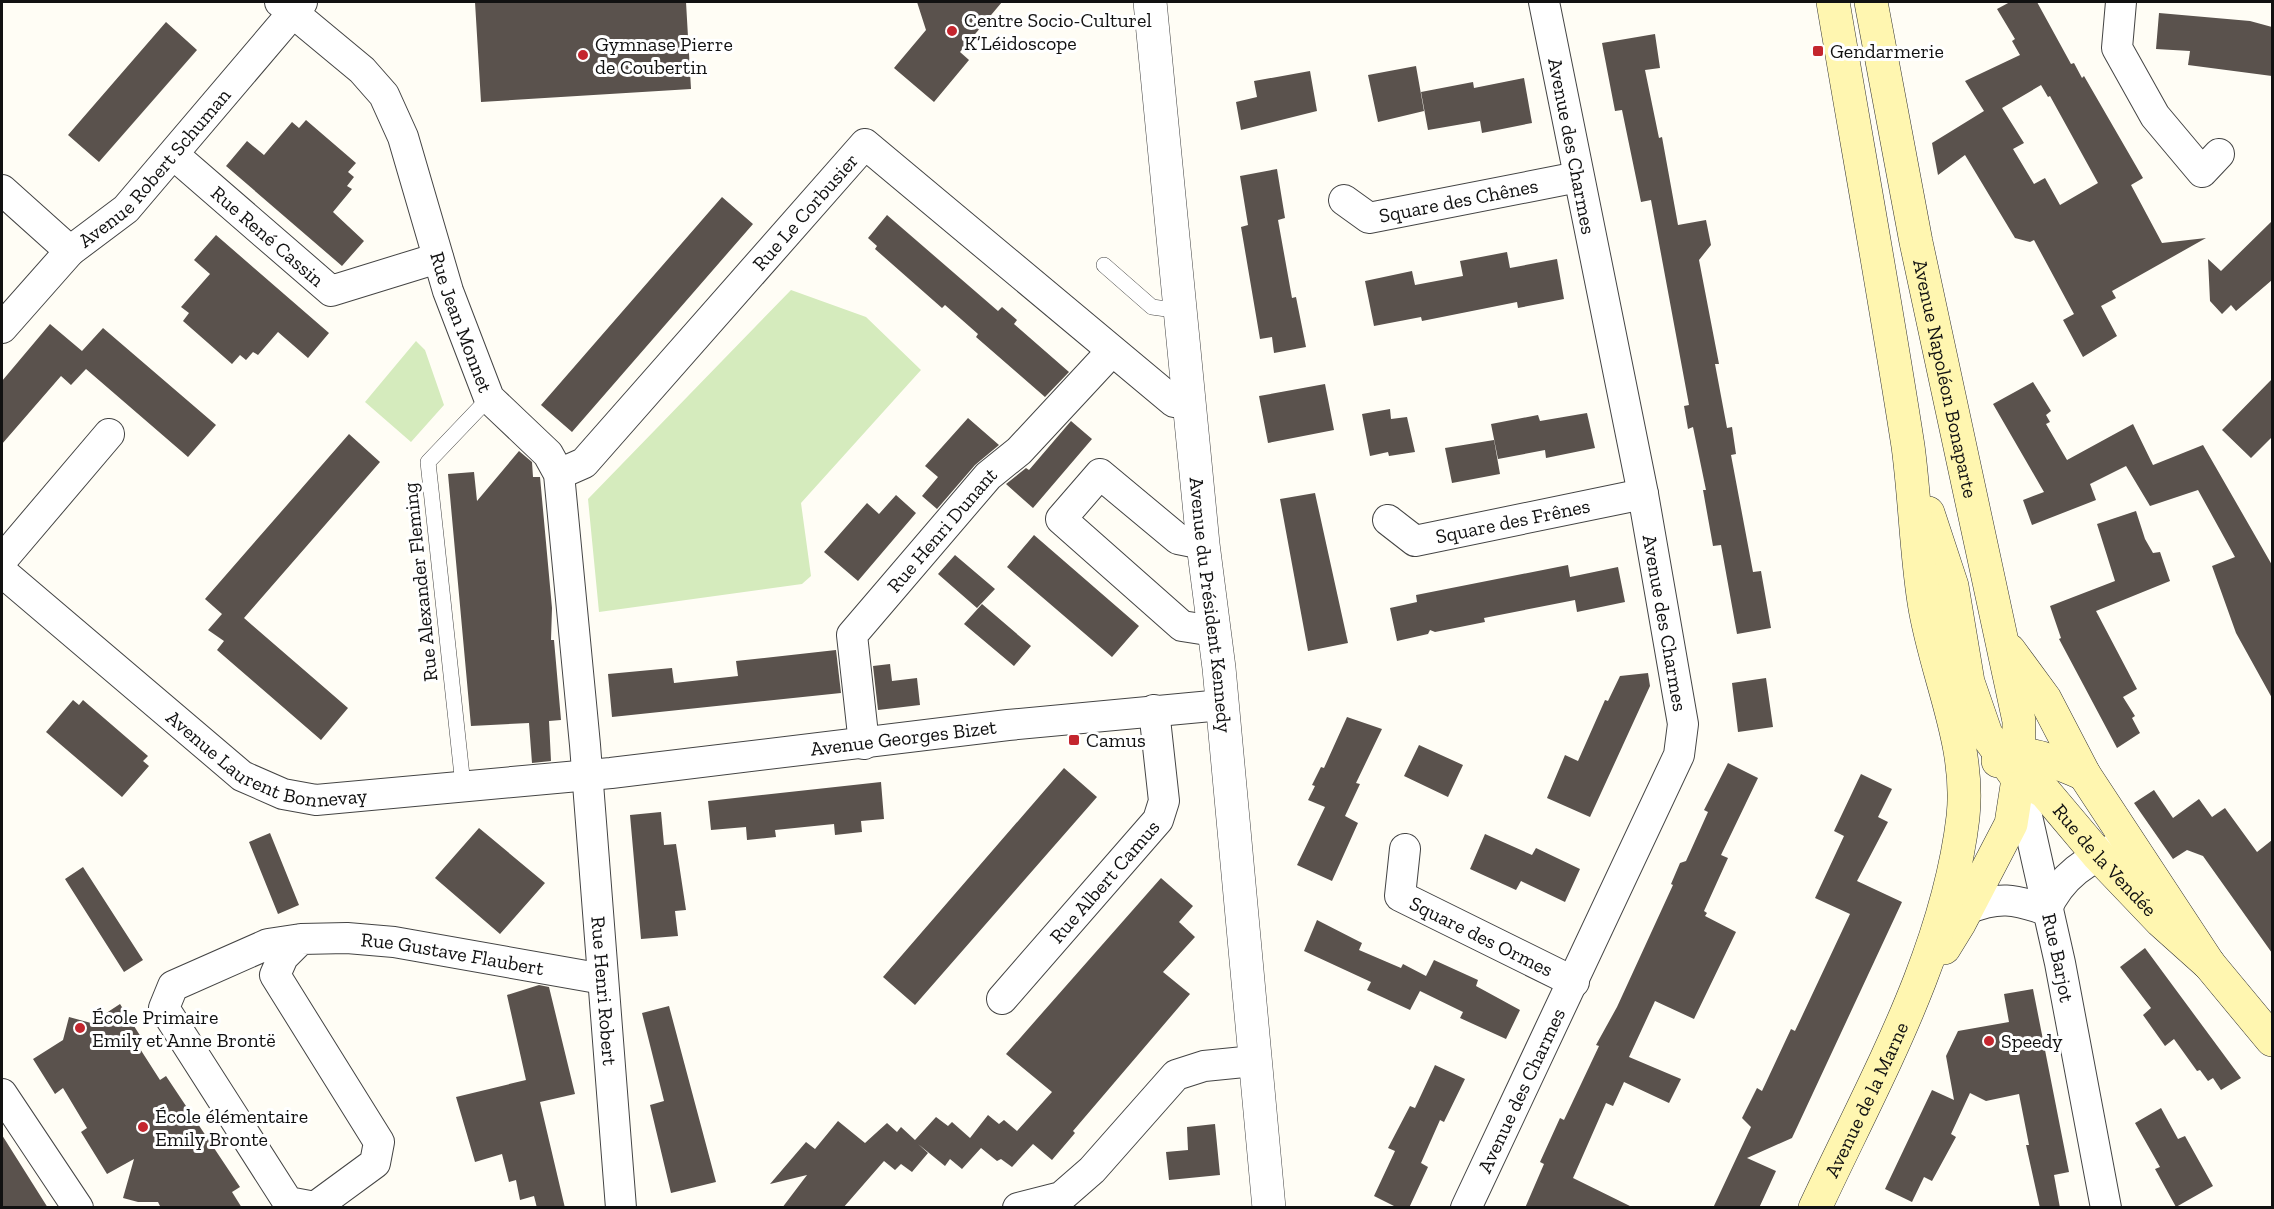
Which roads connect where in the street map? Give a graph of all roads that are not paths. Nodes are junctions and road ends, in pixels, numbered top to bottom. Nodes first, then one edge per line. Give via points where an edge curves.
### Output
1 (1150, 2) edge
2 (1544, 2) edge
3 (1833, 2) edge
4 (1871, 2) edge
5 (2121, 2) edge
6 (292, 5) edge
7 (2219, 154) dead end
8 (174, 155) junction
9 (1578, 177) junction
10 (2, 190) edge
11 (1344, 200) dead end
12 (70, 251) junction
13 (438, 258) junction
14 (1104, 265) dead end
15 (1181, 311) junction
16 (2, 328) edge
17 (1112, 351) junction
18 (489, 398) junction
19 (1189, 403) junction
20 (109, 434) dead end
21 (1908, 449) junction
22 (559, 474) junction
23 (1643, 494) junction
24 (1388, 520) dead end
25 (1203, 544) junction
26 (2, 560) edge
27 (2, 572) edge
28 (1214, 631) junction
29 (2004, 644) junction
30 (1221, 705) junction
31 (1154, 710) junction
32 (864, 744) junction
33 (2014, 764) junction
34 (2084, 774) junction
35 (586, 775) junction
36 (1965, 784) junction
37 (463, 785) junction
38 (2130, 843) junction
39 (1405, 849) dead end
40 (2098, 855) junction
41 (1967, 909) junction
42 (2046, 910) junction
43 (301, 939) junction
44 (2209, 964) junction
45 (603, 979) junction
46 (1574, 982) junction
47 (1915, 992) junction
48 (1002, 999) dead end
49 (2272, 1040) edge
50 (1254, 1061) junction
51 (2, 1094) edge
52 (78, 1208) edge
53 (621, 1208) edge
54 (1018, 1208) edge
55 (1269, 1208) edge
56 (1466, 1208) edge
57 (1815, 1208) edge
58 (2106, 1208) edge

1 - 15 street, Avenue du Président Kennedy
2 - 9 street, Avenue des Charmes
3 - 21 main road
4 - 29 main road, Avenue Napoléon Bonaparte via 1916,242
5 - 7 street via 2116,48 2155,116 2202,172
6 - 8 street, Avenue Robert Schuman
6 - 13 street, Rue Jean Monnet via 384,95 403,137
8 - 12 street, Avenue Robert Schuman via 126,209
8 - 13 street, Rue René Cassin via 331,291
9 - 11 street, Square des Chênes via 1369,218
9 - 23 street, Avenue des Charmes
10 - 12 street
12 - 16 street, Avenue Robert Schuman
13 - 18 street, Rue Jean Monnet
14 - 15 lane via 1152,307
15 - 19 street, Avenue du Président Kennedy
17 - 19 street, Rue Le Corbusier via 1174,402
17 - 22 street, Rue Le Corbusier via 865,144 584,463
17 - 32 street, Rue Henri Dunant via 1019,451 988,476 852,635
18 - 22 street, Rue Jean Monnet via 548,454
18 - 37 lane, Rue Alexander Fleming via 428,462
19 - 25 street, Avenue du Président Kennedy
20 - 26 street
21 - 33 main road via 1952,586 1977,716 1986,734
21 - 36 main road via 1924,601 1934,657 1955,725
22 - 35 street, Rue Jean Monnet
23 - 24 street, Square des Frênes via 1415,541
23 - 46 street, Avenue des Charmes via 1683,724 1679,755
25 - 28 street, Avenue du Président Kennedy
25 - 28 street via 1178,539 1100,474 1061,519 1182,626
27 - 37 street, Avenue Laurent Bonnevay via 242,776 283,794 316,800
28 - 30 street, Avenue du Président Kennedy
29 - 33 main road, Avenue Napoléon Bonaparte via 2019,721
29 - 34 main road, Rue de la Vendée via 2050,708
30 - 31 street, Avenue Georges Bizet
30 - 50 street, Avenue du Président Kennedy
31 - 32 street, Avenue Georges Bizet
31 - 48 street, Rue Albert Camus via 1164,801 1158,820
32 - 35 street, Avenue Georges Bizet
33 - 34 main road, Rue de la Vendée via 2039,757
33 - 36 main road
33 - 40 main road, Rue de la Vendée via 2044,791
33 - 41 main road, Avenue de la Marne via 2011,824
33 - 42 street, Rue Barjot
34 - 38 main road, Rue de la Vendée
35 - 37 street, Avenue Laurent Bonnevay
35 - 45 street, Rue Henri Robert
36 - 47 main road, Avenue de la Marne via 1956,864
38 - 40 street
38 - 44 main road, Rue de la Vendée
39 - 46 street, Square des Ormes via 1400,896
40 - 42 street via 2064,879
40 - 44 main road, Rue de la Vendée
41 - 42 street via 2005,899
41 - 47 main road, Avenue de la Marne
42 - 58 street, Rue Barjot via 2060,963
43 - 43 street, Rue Gustave Flaubert via 268,944 173,986 164,1008 288,1202 315,1207 375,1164 379,1142 275,975 283,957
43 - 45 street, Rue Gustave Flaubert via 394,942
44 - 49 main road, Rue de la Vendée
45 - 53 street, Rue Henri Robert
46 - 56 street, Avenue des Charmes
47 - 57 main road, Avenue de la Marne
50 - 54 street via 1204,1066 1176,1075 1092,1170 1061,1197
50 - 55 street, Avenue du Président Kennedy
51 - 52 street

